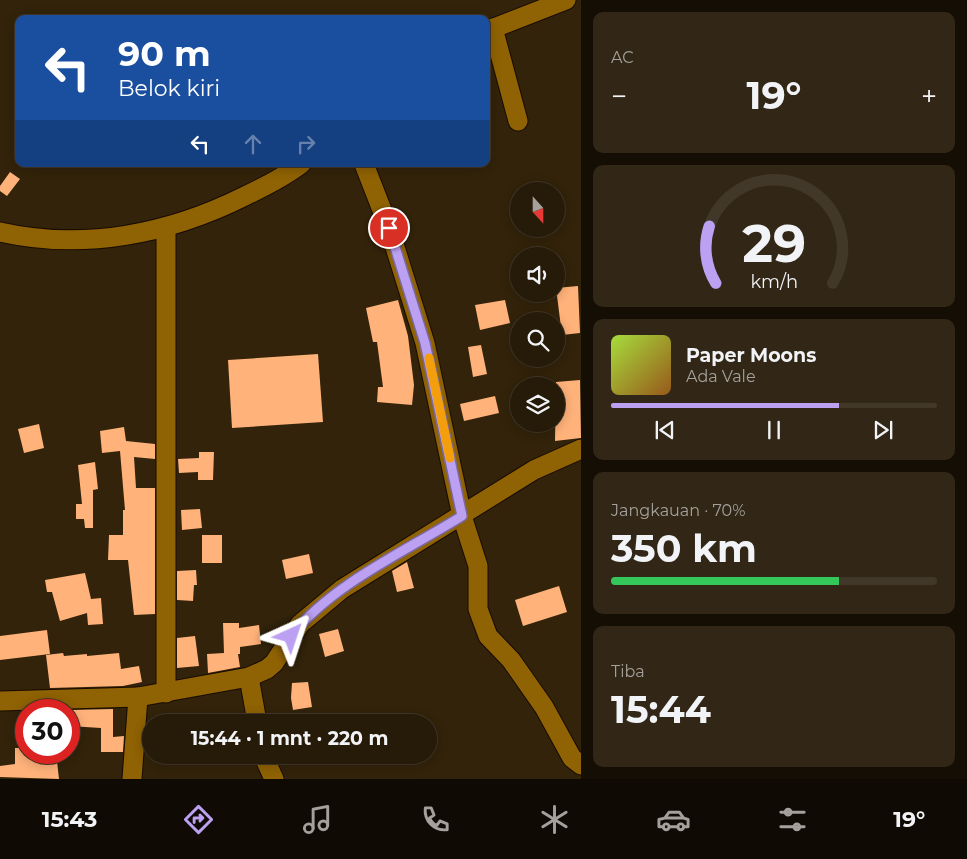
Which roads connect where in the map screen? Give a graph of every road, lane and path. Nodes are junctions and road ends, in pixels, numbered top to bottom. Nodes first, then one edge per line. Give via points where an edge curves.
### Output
1 (566, 0) edge
2 (490, 30) edge
3 (518, 121) dead end
4 (296, 167) edge
5 (365, 167) edge
6 (166, 228) junction
7 (0, 232) edge
8 (581, 449) edge
9 (462, 516) junction
10 (249, 677) junction
11 (166, 693) junction
12 (138, 697) junction
13 (0, 701) edge
14 (256, 714) edge
15 (267, 764) edge
16 (581, 765) edge
17 (132, 779) edge
18 (274, 779) edge

1 - 2 street
2 - 3 street
4 - 6 street via 225,206
5 - 9 street via 389,228 425,343
6 - 7 street via 90,240
6 - 11 street
8 - 9 street via 534,470
9 - 10 street via 342,589 300,624 274,663
9 - 16 street via 478,566 478,609 488,636 511,660 544,707 572,758
10 - 11 street
10 - 14 street
11 - 12 street
12 - 13 street
12 - 17 street
15 - 18 street

